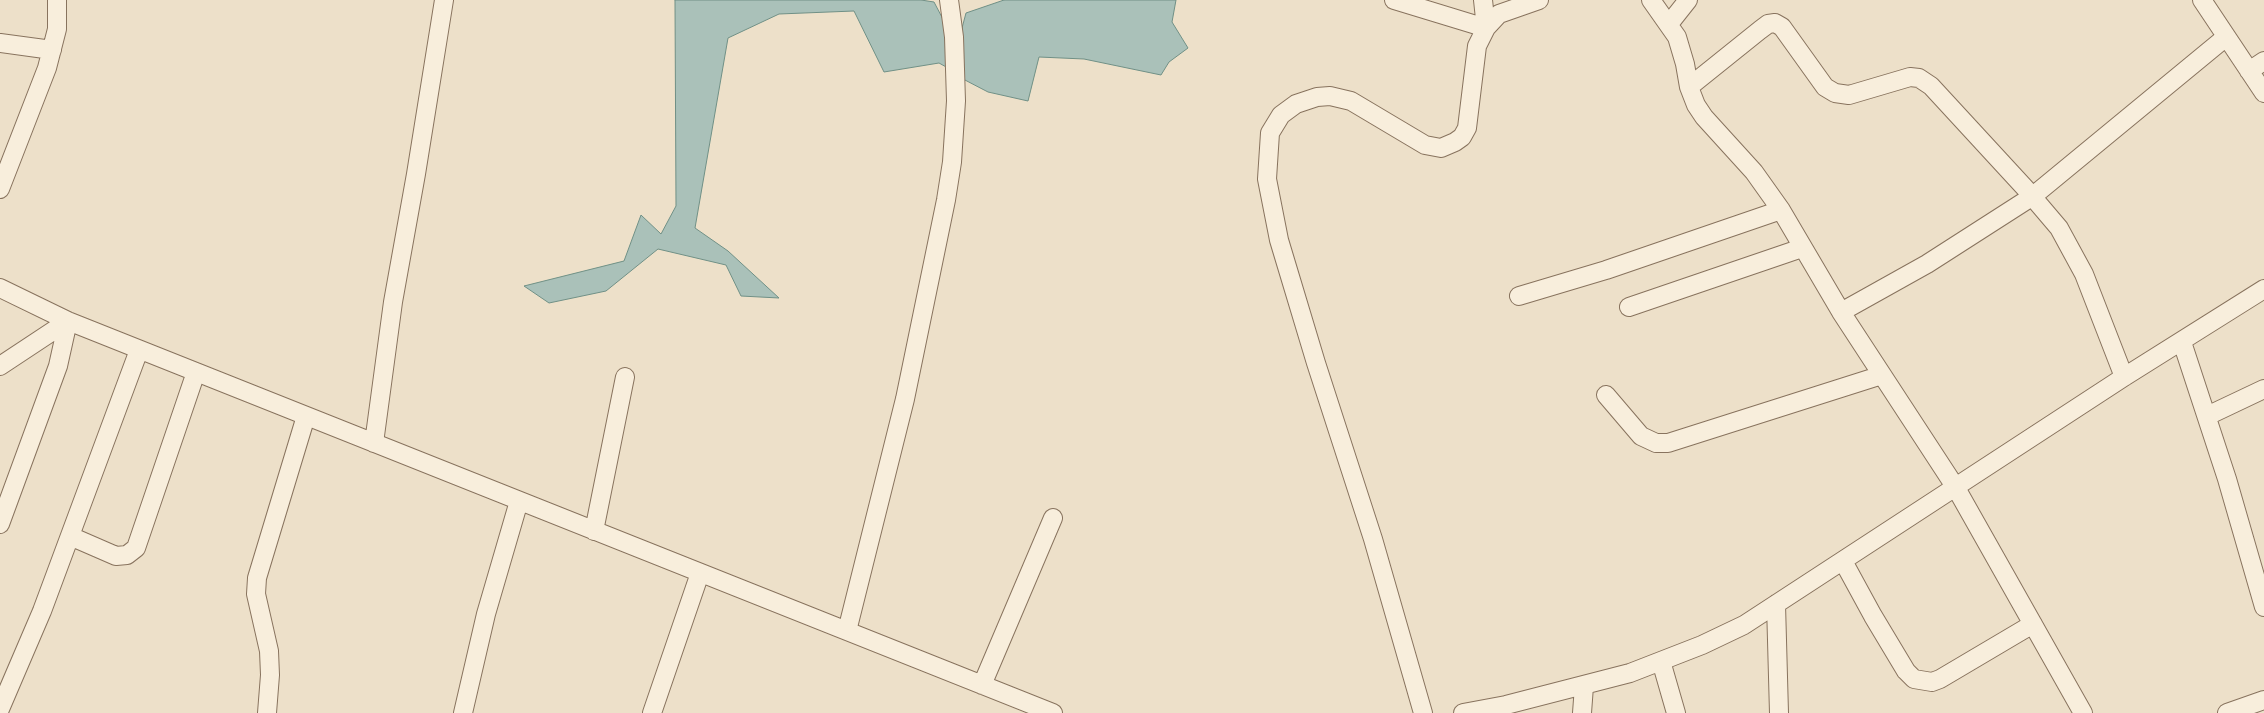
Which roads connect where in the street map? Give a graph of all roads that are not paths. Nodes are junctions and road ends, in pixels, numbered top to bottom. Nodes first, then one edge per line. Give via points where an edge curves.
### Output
1 (57, 0) edge
2 (444, 0) edge
3 (949, 0) edge
4 (1394, 0) edge
5 (1483, 0) edge
6 (1539, 0) edge
7 (1651, 0) edge
8 (1688, 0) edge
9 (2202, 0) edge
10 (1669, 24) junction
11 (1486, 28) junction
12 (2226, 37) junction
13 (0, 43) edge
14 (52, 50) junction
15 (2264, 61) edge
16 (2249, 71) junction
17 (1689, 87) junction
18 (2264, 93) edge
19 (0, 189) edge
20 (2033, 196) junction
21 (1781, 210) junction
22 (1802, 248) junction
23 (0, 288) edge
24 (2264, 290) edge
25 (1519, 296) dead end
26 (1629, 307) dead end
27 (1841, 312) junction
28 (68, 321) junction
29 (2182, 342) junction
30 (139, 350) junction
31 (0, 366) edge
32 (196, 372) junction
33 (1882, 374) junction
34 (625, 377) dead end
35 (2124, 377) junction
36 (2264, 389) edge
37 (1606, 395) dead end
38 (306, 416) junction
39 (2207, 416) junction
40 (374, 443) junction
41 (1956, 488) junction
42 (519, 501) junction
43 (1053, 518) dead end
44 (0, 524) edge
45 (594, 531) junction
46 (70, 536) junction
47 (1843, 561) junction
48 (700, 573) junction
49 (1776, 604) junction
50 (2264, 607) edge
51 (2033, 624) junction
52 (847, 631) junction
53 (1661, 661) junction
54 (982, 685) junction
55 (1584, 686) junction
56 (2264, 700) edge
57 (0, 707) edge
58 (267, 713) edge
59 (463, 713) edge
60 (652, 713) edge
61 (1053, 713) edge
62 (1423, 713) edge
63 (1463, 713) edge
64 (1582, 713) edge
65 (1676, 713) edge
66 (1779, 713) edge
67 (2083, 713) edge
68 (2227, 713) edge

1 - 14 street via 57,29
2 - 40 street via 393,302
3 - 52 street via 956,67 955,125 949,181 905,399
4 - 11 street
5 - 11 street
6 - 11 street via 1499,14
7 - 10 street
8 - 10 street
9 - 12 street
10 - 17 street via 1682,50
11 - 62 street via 1478,46 1467,128 1455,142 1441,148 1425,145 1351,101 1330,96 1296,104 1281,115 1270,133 1267,154 1267,179 1279,240 1373,540
12 - 16 street
12 - 20 street
13 - 14 street
14 - 19 street
15 - 16 street
16 - 18 street
17 - 20 street via 1768,24 1775,23 1782,27 1825,87 1835,93 1849,95 1910,77 1919,78
17 - 21 street via 1704,117 1754,172
20 - 27 street via 1927,264
20 - 35 street via 2059,228 2079,263
21 - 22 street
21 - 25 street
22 - 26 street
22 - 27 street
23 - 28 street
24 - 29 street
27 - 33 street
28 - 30 street
28 - 31 street
28 - 44 street via 58,366
29 - 35 street
29 - 39 street
30 - 32 street
30 - 46 street
32 - 38 street
32 - 46 street via 136,548 127,555 116,556
33 - 37 street via 1668,443 1656,443 1641,436
33 - 41 street
34 - 45 street
35 - 41 street
36 - 39 street
38 - 40 street
38 - 58 street via 257,578 256,594 269,651
39 - 50 street
40 - 42 street
41 - 47 street
41 - 51 street
42 - 45 street
42 - 59 street via 486,614
43 - 54 street
45 - 48 street
46 - 57 street via 42,611
47 - 49 street
47 - 51 street via 1906,671 1914,679 1932,682 1940,679
48 - 52 street
48 - 60 street
49 - 53 street via 1744,625
49 - 66 street
51 - 67 street
52 - 54 street
53 - 55 street
53 - 65 street
54 - 61 street
55 - 63 street
55 - 64 street
56 - 68 street

